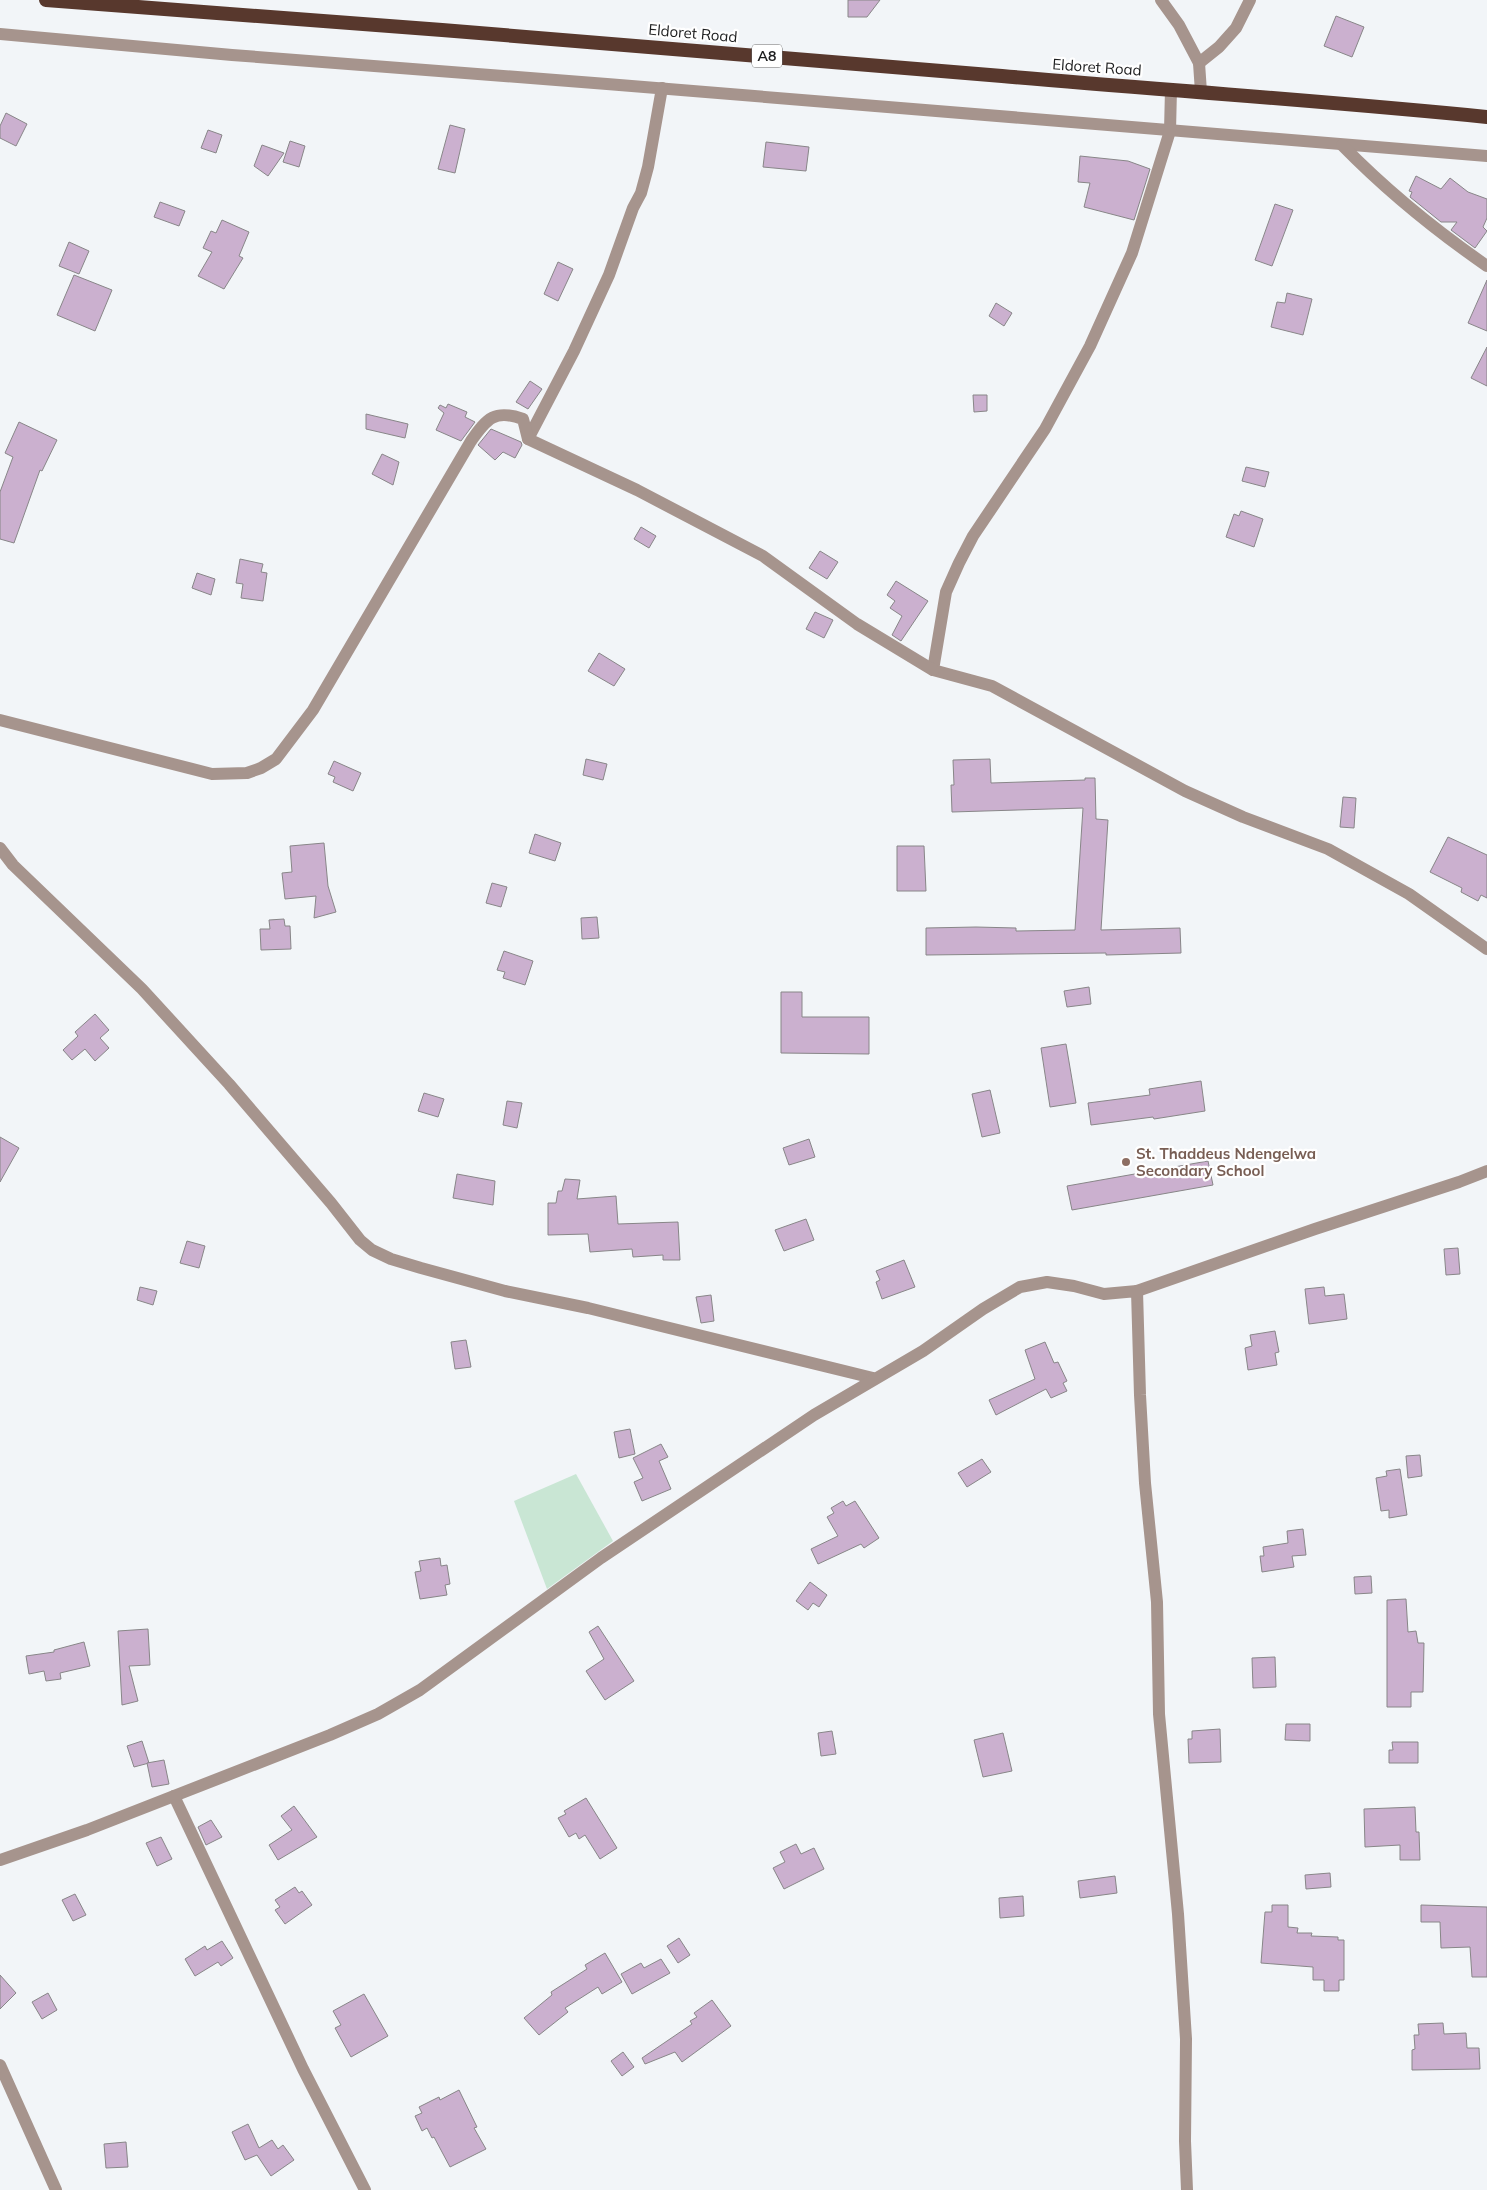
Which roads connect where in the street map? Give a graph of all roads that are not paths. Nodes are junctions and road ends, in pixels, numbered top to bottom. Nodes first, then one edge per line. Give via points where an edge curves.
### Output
1 (46, 0) edge
2 (1161, 0) edge
3 (1250, 0) edge
4 (0, 34) edge
5 (1199, 63) junction
6 (662, 88) junction
7 (1171, 89) junction
8 (1201, 92) junction
9 (1487, 117) edge
10 (1170, 130) junction
11 (1342, 146) junction
12 (1487, 156) edge
13 (1487, 266) edge
14 (528, 439) junction
15 (933, 670) junction
16 (0, 720) edge
17 (0, 848) edge
18 (1487, 949) edge
19 (1487, 1171) edge
20 (1137, 1291) junction
21 (874, 1378) junction
22 (174, 1796) junction
23 (0, 1860) edge
24 (0, 2065) edge
25 (56, 2190) edge
26 (365, 2190) edge
27 (1188, 2190) edge

1 - 7 highway, Eldoret Road / A8 via 420,27
2 - 5 street via 1179,25
3 - 5 street via 1236,28
4 - 6 street
5 - 8 street
6 - 10 street
6 - 14 street via 643,186 612,267 574,351
7 - 8 highway, Eldoret Road / A8
7 - 10 street
8 - 9 highway, Eldoret Road / A8
10 - 11 street
10 - 15 street via 1132,253 1090,346 1046,429 973,536 955,570 946,592
11 - 12 street
11 - 13 street via 1422,219
14 - 15 street via 637,490 764,556 857,624
14 - 16 street via 523,419 510,414 494,416 480,428 313,710 276,759 261,768 248,773 212,774
15 - 18 street via 992,686 1185,791 1243,817 1328,848 1409,894
17 - 21 street via 13,865 148,996 229,1084 360,1240 372,1250 391,1259 505,1291 588,1308
19 - 20 street
20 - 21 street via 1104,1294 1047,1282 1020,1287 923,1351
20 - 27 street via 1144,1473 1157,1602 1158,1714 1178,1914 1186,2039
21 - 22 street via 814,1414 601,1558 420,1690 378,1714 330,1735
22 - 23 street
22 - 26 street via 303,2069
24 - 25 street

